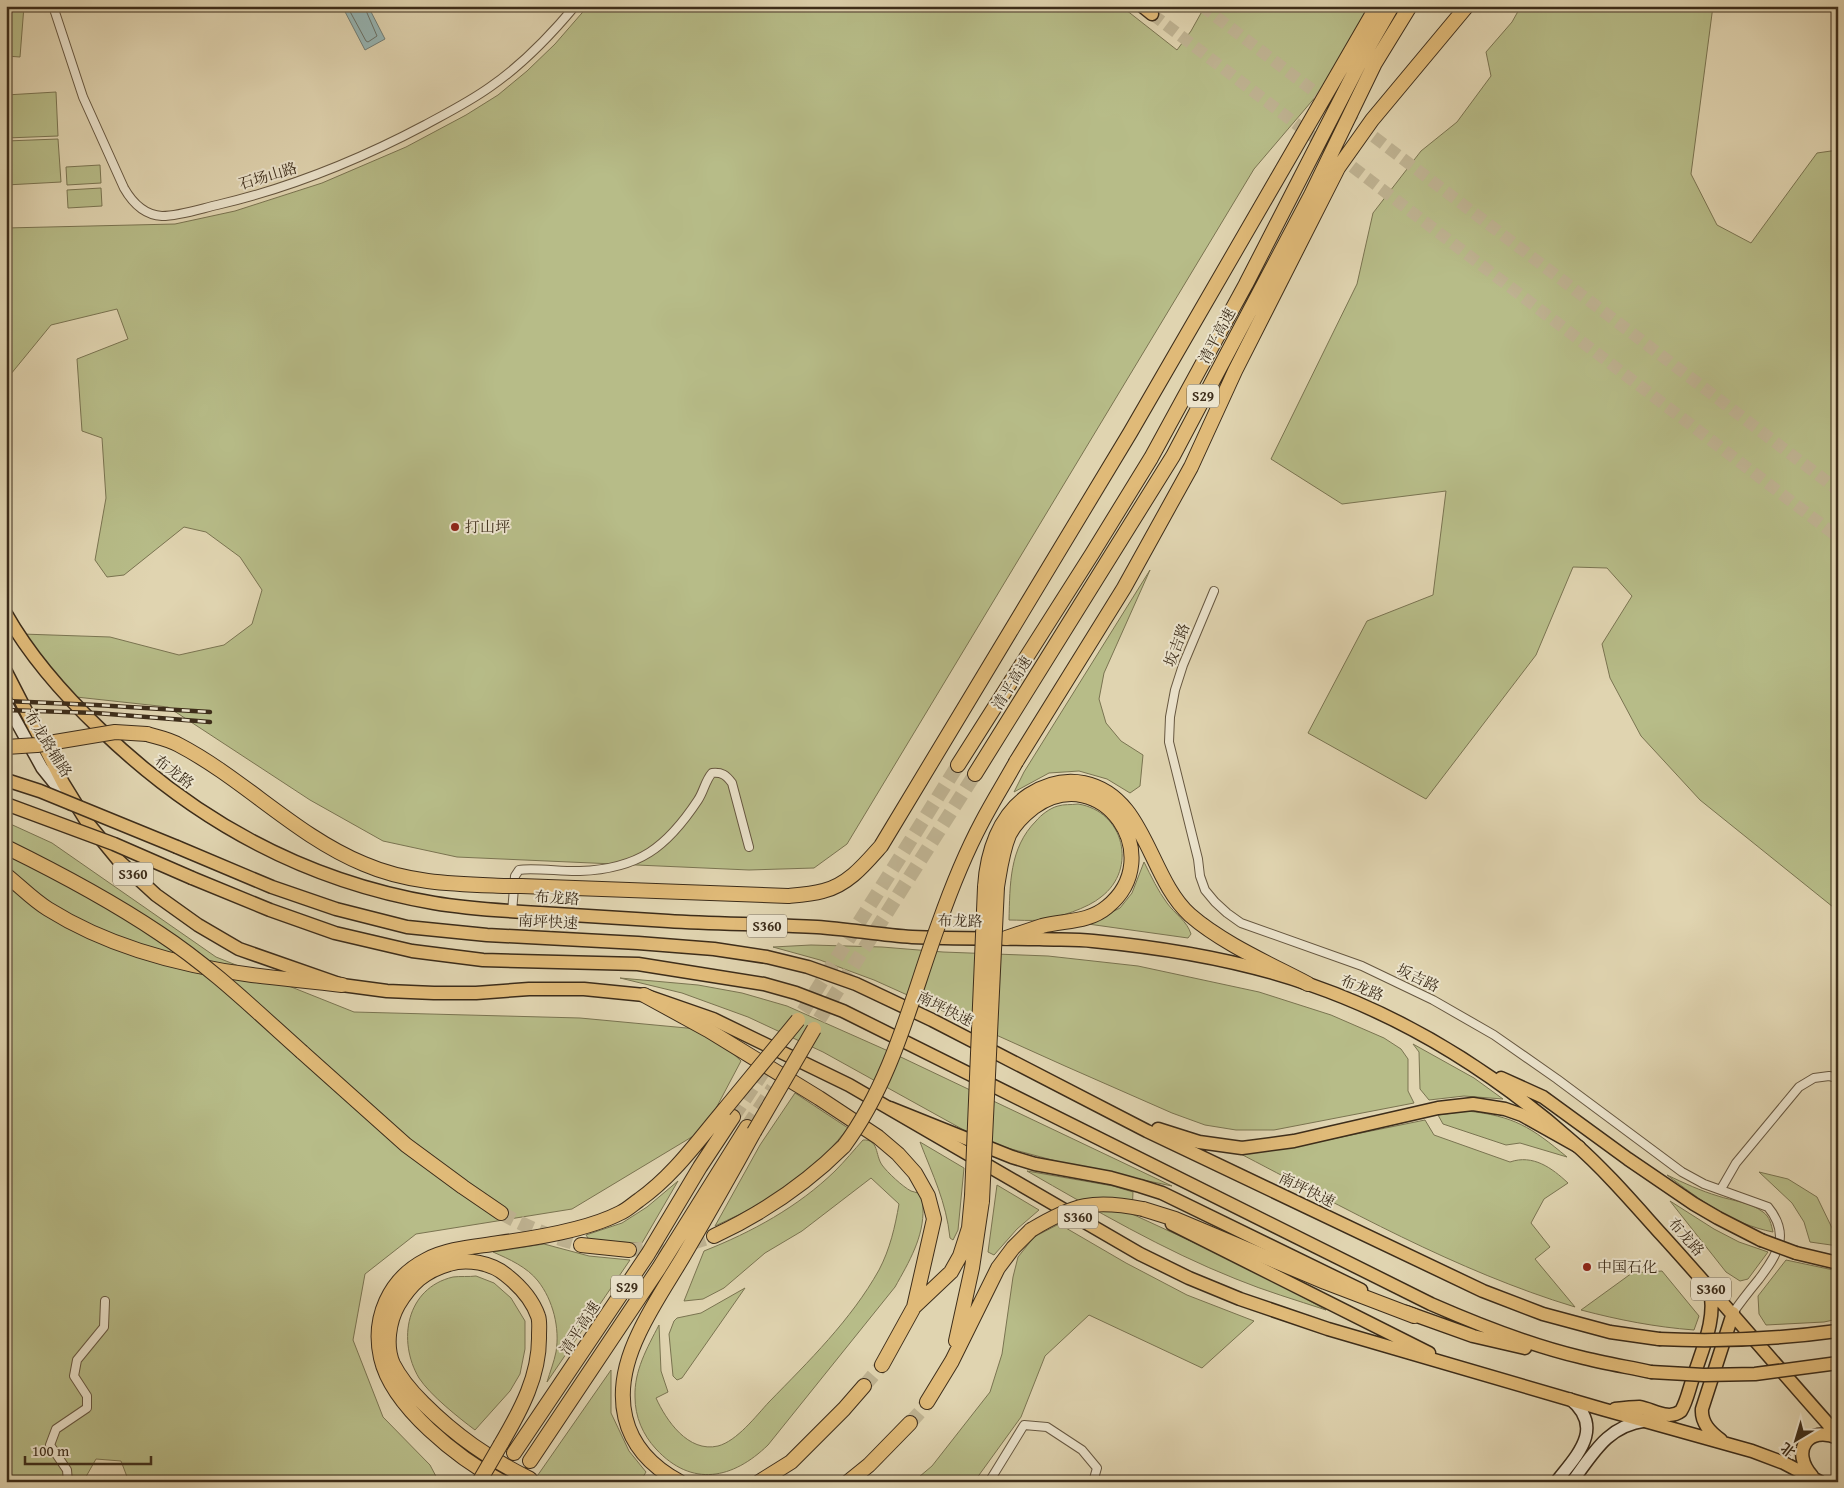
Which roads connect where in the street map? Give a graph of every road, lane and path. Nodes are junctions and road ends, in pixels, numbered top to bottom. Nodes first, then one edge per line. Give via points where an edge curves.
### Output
1 (53, 6) edge
2 (575, 6) edge
3 (1142, 6) edge
4 (1377, 6) edge
5 (1392, 6) edge
6 (1410, 6) edge
7 (1467, 6) edge
8 (1152, 14) tunnel mouth
9 (1214, 591) dead end
10 (6, 614) edge
11 (6, 672) edge
12 (6, 703) edge
13 (6, 747) edge
14 (958, 765) tunnel mouth
15 (975, 774) tunnel mouth
16 (6, 780) edge
17 (6, 804) edge
18 (87, 822) junction
19 (6, 846) edge
20 (749, 846) dead end
21 (6, 875) edge
22 (991, 887) junction
23 (512, 912) junction
24 (1006, 938) junction
25 (342, 984) junction
26 (1308, 984) junction
27 (644, 995) junction
28 (798, 1020) tunnel mouth
29 (814, 1029) tunnel mouth
30 (1472, 1065) junction
31 (1838, 1078) edge
32 (1097, 1105) junction
33 (890, 1108) junction
34 (729, 1114) junction
35 (751, 1129) junction
36 (1579, 1147) junction
37 (1721, 1189) junction
38 (977, 1199) junction
39 (1143, 1209) junction
40 (501, 1213) tunnel mouth
41 (714, 1236) tunnel mouth
42 (581, 1244) tunnel mouth
43 (629, 1250) tunnel mouth
44 (1838, 1263) edge
45 (1708, 1286) junction
46 (105, 1301) dead end
47 (914, 1307) junction
48 (1733, 1313) junction
49 (1414, 1316) junction
50 (1838, 1331) edge
51 (1705, 1340) junction
52 (1579, 1357) junction
53 (952, 1361) junction
54 (1838, 1363) edge
55 (882, 1365) tunnel mouth
56 (1466, 1370) junction
57 (864, 1386) tunnel mouth
58 (1570, 1400) junction
59 (927, 1402) tunnel mouth
60 (1602, 1409) junction
61 (1644, 1421) junction
62 (910, 1423) tunnel mouth
63 (1838, 1437) edge
64 (1726, 1443) junction
65 (514, 1453) dead end
66 (530, 1461) dead end
67 (530, 1479) dead end
68 (1817, 1480) edge
69 (68, 1482) edge
70 (480, 1482) edge
71 (502, 1482) edge
72 (680, 1482) edge
73 (759, 1482) edge
74 (848, 1482) edge
75 (989, 1482) edge
76 (1093, 1482) edge
77 (1556, 1482) edge
78 (1572, 1482) edge

1 - 2 street, 石场山路 via 83,97 124,188 139,207 162,216 290,184 401,138 461,107 492,86 534,50
3 - 8 main road
4 - 13 highway, bridge via 1130,433 881,846 848,879 824,891 788,896 416,881 364,865 344,855 178,744 146,734 115,732
5 - 14 highway, 清平高速 / S29 via 1151,458
6 - 15 highway, 清平高速 / S29 via 1375,63 1311,195 1173,456
7 - 41 highway, bridge via 1372,120 1338,168 1234,371 1191,467 1124,588 981,822 938,924 898,1044 857,1128 821,1168 783,1197
9 - 37 street, 坂吉路 via 1183,665 1175,690 1169,730 1200,876 1205,890 1215,902 1241,923 1362,966 1487,1030 1682,1172
10 - 23 main road, 布龙路 / S360 via 58,688 84,714 130,758 215,821 307,868 357,884 438,904
11 - 18 main road, S360 via 63,783
12 - 18 main road, 布龙路辅路 via 42,768
16 - 32 main road, 南坪快速, bridge via 281,890 336,909 407,927 714,950 767,957 808,967 856,984 932,1020
17 - 52 main road, bridge via 335,933 412,950 483,960 638,964 764,984 796,993 843,1011 1431,1304 1493,1330
18 - 25 main road, S360 via 119,861 156,895 198,925 239,949
19 - 40 highway, bridge via 72,880 160,933 230,987 406,1145
20 - 23 street via 732,783 720,772 712,773 686,819 646,855 610,869 519,870 515,876
21 - 25 highway via 46,908 95,934 152,954 251,975
22 - 24 highway via 1010,833 1030,810 1052,797 1088,796 1116,814 1127,831 1131,868 1124,886 1107,907 1094,915
22 - 26 highway via 986,869 991,850 1001,827 1016,806 1035,791 1057,783 1091,785 1113,797 1130,814 1170,892 1189,914 1213,933
22 - 38 highway, bridge
23 - 24 main road, 布龙路 / S360 via 818,927 908,937
24 - 26 main road, 布龙路 / S360 via 1089,940 1226,960
25 - 27 main road, S360 via 387,991 476,993 584,989
26 - 30 main road, 布龙路 / S360 via 1388,1016
27 - 33 main road, S360 via 713,1019 850,1085
27 - 47 highway via 819,1098 878,1137 915,1173 928,1196 934,1219
28 - 34 highway, bridge
29 - 35 highway, bridge
30 - 36 main road, 布龙路 / S360 via 1539,1113
30 - 44 main road, bridge via 1543,1097 1678,1194 1718,1218 1761,1240
31 - 37 street via 1814,1078 1798,1088 1736,1163
32 - 36 main road via 1199,1142 1242,1148 1294,1141 1438,1108 1473,1104 1522,1115
32 - 50 main road, 南坪快速, bridge via 1483,1291 1552,1317 1610,1332 1659,1339 1746,1340
33 - 49 main road via 1012,1157 1118,1180 1162,1194
33 - 56 main road, S360 via 1140,1254 1189,1278 1319,1326
34 - 65 highway, 清平高速 / S29 via 643,1262
34 - 71 highway via 658,1187 620,1213 579,1228 453,1250 426,1260 406,1274 389,1293 380,1315 377,1342 384,1372 420,1419 460,1454
35 - 66 highway, S29
35 - 72 highway via 639,1333 624,1375 623,1406 631,1436 651,1462
36 - 45 main road, 布龙路 / S360
37 - 48 street, 坂吉路 via 1768,1207 1775,1215 1780,1233 1776,1256
38 - 47 highway via 960,1256 951,1272
38 - 53 highway via 972,1268
39 - 49 highway
39 - 53 highway, bridge via 1114,1203 1092,1204 1064,1212 1031,1230 998,1268
39 - 56 main road
42 - 43 highway
45 - 48 main road, 布龙路 / S360
45 - 51 main road via 1712,1306
46 - 69 street via 104,1327 77,1360 74,1376 87,1396 87,1408 56,1429 50,1445 67,1470
47 - 55 highway
48 - 51 main road via 1717,1319
48 - 63 main road, 布龙路 / S360
48 - 64 main road via 1701,1416 1709,1430
49 - 52 main road via 1473,1336
51 - 60 main road via 1684,1406 1678,1414 1663,1415 1639,1408
52 - 54 main road, bridge via 1652,1372 1704,1374 1755,1374
53 - 59 highway
56 - 58 main road, S360
57 - 73 highway via 791,1462
58 - 60 main road, S360
58 - 77 main road via 1585,1417 1586,1440
60 - 61 main road, S360
61 - 64 main road, S360
61 - 78 main road via 1626,1425 1611,1434
62 - 74 highway
63 - 68 main road via 1818,1435 1803,1447 1804,1467
64 - 68 main road, S360 via 1752,1450
67 - 70 highway, bridge via 465,1442 441,1422 409,1389 392,1363 388,1338 394,1312 409,1287 426,1273 450,1263 479,1262 501,1271 523,1288 539,1317 540,1350 534,1379 514,1422 501,1444
75 - 76 street via 1024,1425 1047,1427 1082,1450 1097,1468

